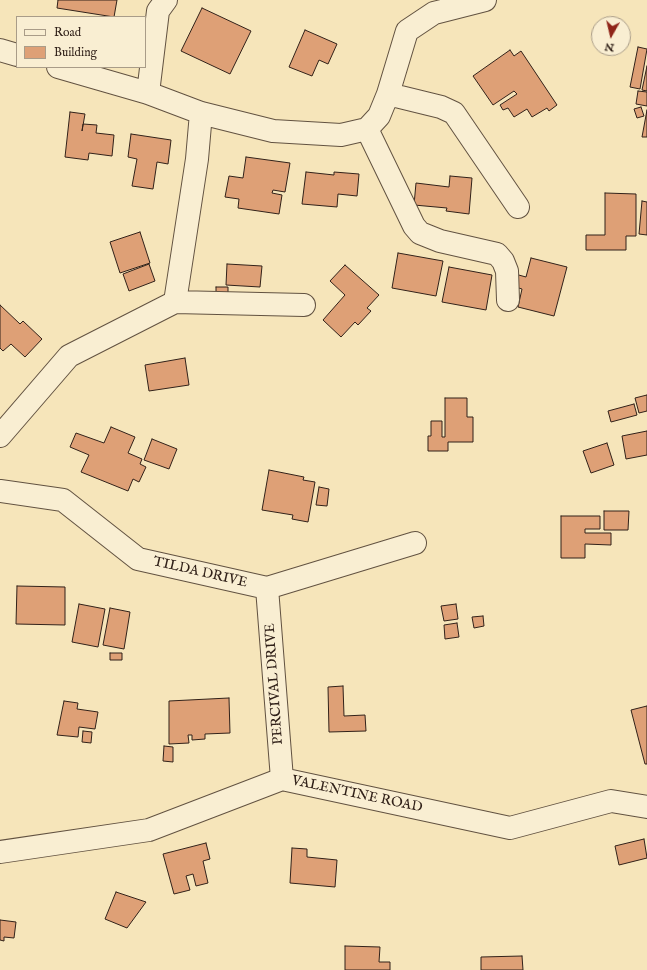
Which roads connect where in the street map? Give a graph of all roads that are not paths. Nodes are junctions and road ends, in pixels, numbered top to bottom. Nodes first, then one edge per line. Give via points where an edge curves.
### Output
1 (166, 0) edge
2 (484, 0) edge
3 (0, 50) edge
4 (16, 55) edge
5 (61, 68) edge
6 (148, 93) junction
7 (388, 94) junction
8 (201, 113) junction
9 (367, 129) junction
10 (518, 207) dead end
11 (508, 300) dead end
12 (175, 302) junction
13 (304, 304) dead end
14 (0, 436) edge
15 (0, 491) edge
16 (415, 543) dead end
17 (267, 588) junction
18 (282, 779) junction
19 (647, 807) edge
20 (0, 852) edge

1 - 6 street via 158,11
2 - 7 street via 434,13 407,32
3 - 4 street
5 - 6 street
6 - 8 street
7 - 9 street via 379,116
7 - 10 street via 441,107 454,113
8 - 9 street via 273,131 341,135
8 - 12 street via 197,159
9 - 11 street via 414,226 420,233 440,241 497,254 507,271
12 - 13 street
12 - 14 street via 69,356
15 - 17 street, TILDA DRIVE via 64,500 138,559
16 - 17 street, TILDA DRIVE
17 - 18 street, PERCIVAL DRIVE
18 - 19 street, VALENTINE ROAD via 510,828 611,801
18 - 20 street, VALENTINE ROAD via 149,830

